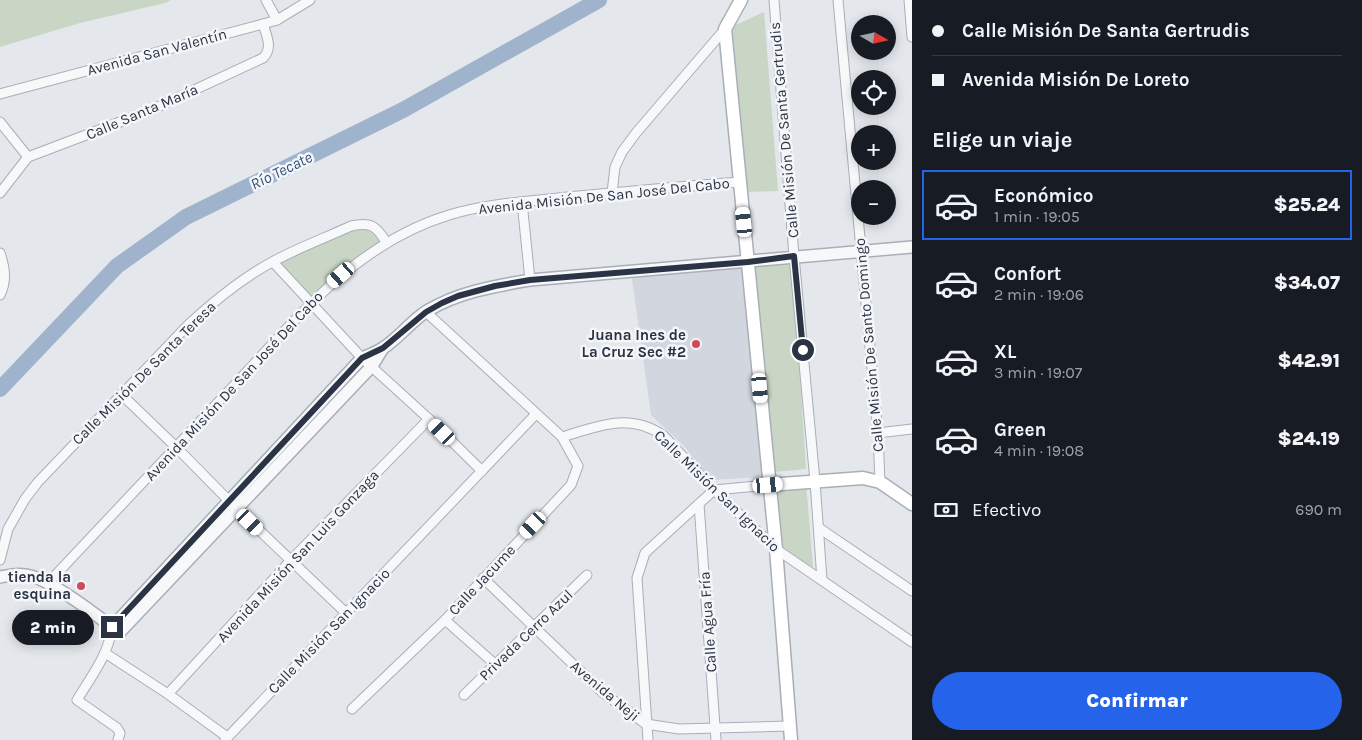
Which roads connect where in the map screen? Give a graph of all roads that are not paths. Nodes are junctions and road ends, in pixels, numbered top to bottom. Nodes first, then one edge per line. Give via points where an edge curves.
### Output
1 (266, 0) edge
2 (310, 0) edge
3 (741, 0) edge
4 (774, 0) edge
5 (838, 0) edge
6 (909, 0) edge
7 (277, 20) junction
8 (263, 24) junction
9 (725, 29) junction
10 (912, 37) edge
11 (0, 94) edge
12 (0, 122) edge
13 (28, 157) junction
14 (739, 182) junction
15 (0, 193) edge
16 (612, 193) junction
17 (522, 202) junction
18 (386, 242) junction
19 (912, 246) edge
20 (861, 250) junction
21 (0, 253) edge
22 (794, 256) junction
23 (273, 262) junction
24 (748, 262) junction
25 (530, 280) junction
26 (0, 296) edge
27 (311, 304) junction
28 (426, 312) junction
29 (383, 348) junction
30 (362, 358) junction
31 (372, 366) junction
32 (121, 394) junction
33 (536, 414) junction
34 (429, 419) junction
35 (912, 429) edge
36 (878, 433) junction
37 (562, 437) junction
38 (176, 447) junction
39 (482, 471) junction
40 (815, 481) junction
41 (880, 482) junction
42 (768, 485) junction
43 (714, 490) junction
44 (699, 504) junction
45 (912, 504) edge
46 (233, 506) junction
47 (818, 528) junction
48 (776, 549) junction
49 (0, 560) edge
50 (291, 560) junction
51 (587, 575) dead end
52 (0, 577) edge
53 (483, 578) junction
54 (822, 580) junction
55 (48, 583) junction
56 (912, 591) edge
57 (346, 613) junction
58 (445, 620) junction
59 (534, 627) junction
60 (114, 633) junction
61 (912, 642) edge
62 (105, 653) junction
63 (496, 665) junction
64 (168, 694) junction
65 (464, 695) dead end
66 (352, 709) dead end
67 (646, 724) junction
68 (789, 726) junction
69 (716, 729) junction
70 (119, 736) edge
71 (226, 738) edge
72 (648, 740) edge
73 (716, 740) edge
74 (791, 740) edge

1 - 7 street
2 - 7 street, Avenida San Valentín
3 - 9 main road
4 - 22 street, Calle Misión De Santa Gertrudis
5 - 20 street, Calle Misión De Santo Domingo
6 - 10 street
7 - 8 street, Avenida San Valentín
8 - 11 street, Avenida San Valentín
8 - 13 street, Calle Santa María via 269,50 263,58 149,111
9 - 14 main road
9 - 16 street via 622,152 615,167
12 - 13 street
13 - 15 street
14 - 16 street, Avenida Misión De San José Del Cabo
14 - 24 main road
16 - 17 street, Avenida Misión De San José Del Cabo
17 - 18 street, Avenida Misión De San José Del Cabo via 450,214
17 - 25 street
18 - 23 street, Calle Misión De Santa Teresa via 379,231 361,224 350,226
18 - 27 street, Avenida Misión De San José Del Cabo via 352,266
19 - 20 street
20 - 22 street
20 - 36 street, Calle Misión De Santo Domingo
21 - 26 street via 6,277
22 - 24 street
22 - 40 street, Calle Misión De Santa Gertrudis
23 - 27 street
23 - 32 street, Calle Misión De Santa Teresa via 210,304
24 - 25 street
24 - 42 main road
25 - 28 street via 458,296
27 - 30 street
27 - 38 street, Avenida Misión De San José Del Cabo
28 - 29 street
28 - 33 street
29 - 30 street
29 - 31 street
30 - 31 street
30 - 46 street
31 - 34 street
31 - 46 street
32 - 38 street
32 - 49 street, Calle Misión De Santa Teresa via 38,482 8,529
33 - 37 street
33 - 39 street, Calle Misión San Ignacio
34 - 39 street
34 - 50 street, Avenida Misión San Luis Gonzaga
35 - 36 street
36 - 41 street, Calle Misión De Santo Domingo
37 - 43 street, Calle Misión San Ignacio via 607,424 630,422 648,426 664,436
37 - 53 street, Calle Jacume via 578,466 571,485
38 - 46 street
38 - 55 street, Avenida Misión De San José Del Cabo
39 - 57 street, Calle Misión San Ignacio
40 - 41 main road via 852,478
40 - 42 main road
40 - 47 street, Calle Misión De Santa Gertrudis
41 - 45 main road
42 - 43 street
42 - 48 main road
43 - 44 street
43 - 48 street, Calle Misión San Ignacio
44 - 67 street via 645,553 637,578
44 - 69 street, Calle Agua Fría
46 - 50 street
46 - 60 street
47 - 54 street, Calle Misión De Santa Gertrudis
47 - 56 street
48 - 54 street, Calle Misión San Ignacio
48 - 68 main road
50 - 57 street
50 - 64 street, Avenida Misión San Luis Gonzaga
51 - 59 street, Privada Cerro Azul
52 - 55 street via 21,574
53 - 58 street, Calle Jacume
53 - 59 street, Avenida Neji
54 - 61 street, Calle Misión San Ignacio
55 - 60 street
57 - 71 street, Calle Misión San Ignacio
58 - 63 street
58 - 66 street, Calle Jacume
59 - 63 street, Privada Cerro Azul
59 - 67 street, Avenida Neji via 602,692
60 - 62 street
62 - 64 street
62 - 70 street via 77,700 117,728
63 - 65 street, Privada Cerro Azul
64 - 71 street
67 - 69 street, Avenida Neji via 679,730
67 - 72 street
68 - 69 street, Avenida Neji
68 - 74 main road
69 - 73 street, Calle Agua Fría

